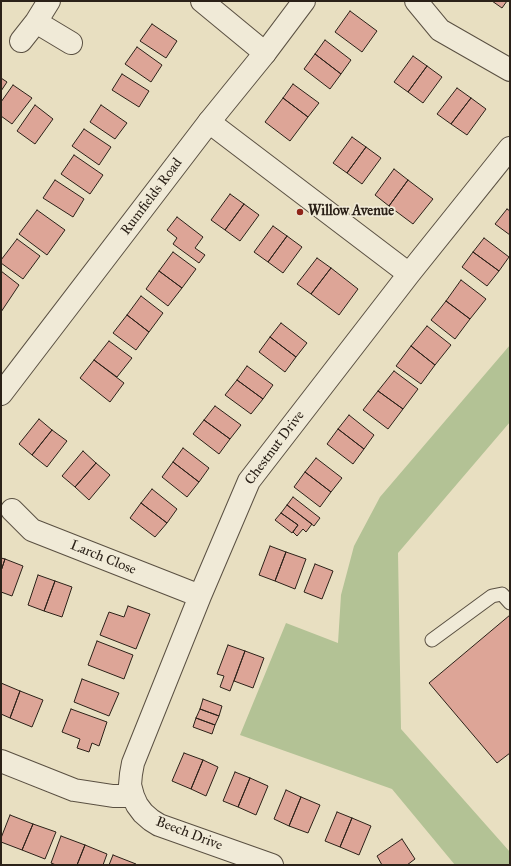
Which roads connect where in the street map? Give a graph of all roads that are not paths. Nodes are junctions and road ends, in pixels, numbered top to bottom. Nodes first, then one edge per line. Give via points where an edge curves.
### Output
1 (49, 1) edge
2 (202, 1) edge
3 (304, 1) edge
4 (416, 2) edge
5 (36, 22) junction
6 (21, 41) dead end
7 (71, 43) dead end
8 (265, 53) junction
9 (510, 70) edge
10 (209, 122) junction
11 (510, 148) edge
12 (409, 274) junction
13 (2, 390) edge
14 (12, 510) dead end
15 (200, 596) junction
16 (510, 603) edge
17 (432, 640) dead end
18 (1, 761) edge
19 (133, 796) junction
20 (272, 865) edge

1 - 5 street
2 - 8 street
3 - 8 street, Rumfields Road
4 - 9 street via 440,30
5 - 6 street
5 - 7 street
8 - 10 street, Rumfields Road
10 - 12 street
10 - 13 street, Rumfields Road
11 - 12 street, Chestnut Drive
12 - 15 street, Chestnut Drive via 249,481
14 - 15 street, Larch Close via 32,530
15 - 19 street, Chestnut Drive via 133,763 130,786
16 - 17 lane via 502,594 492,596
18 - 19 street via 74,790 113,796
19 - 20 street, Beech Drive via 143,813 151,820

